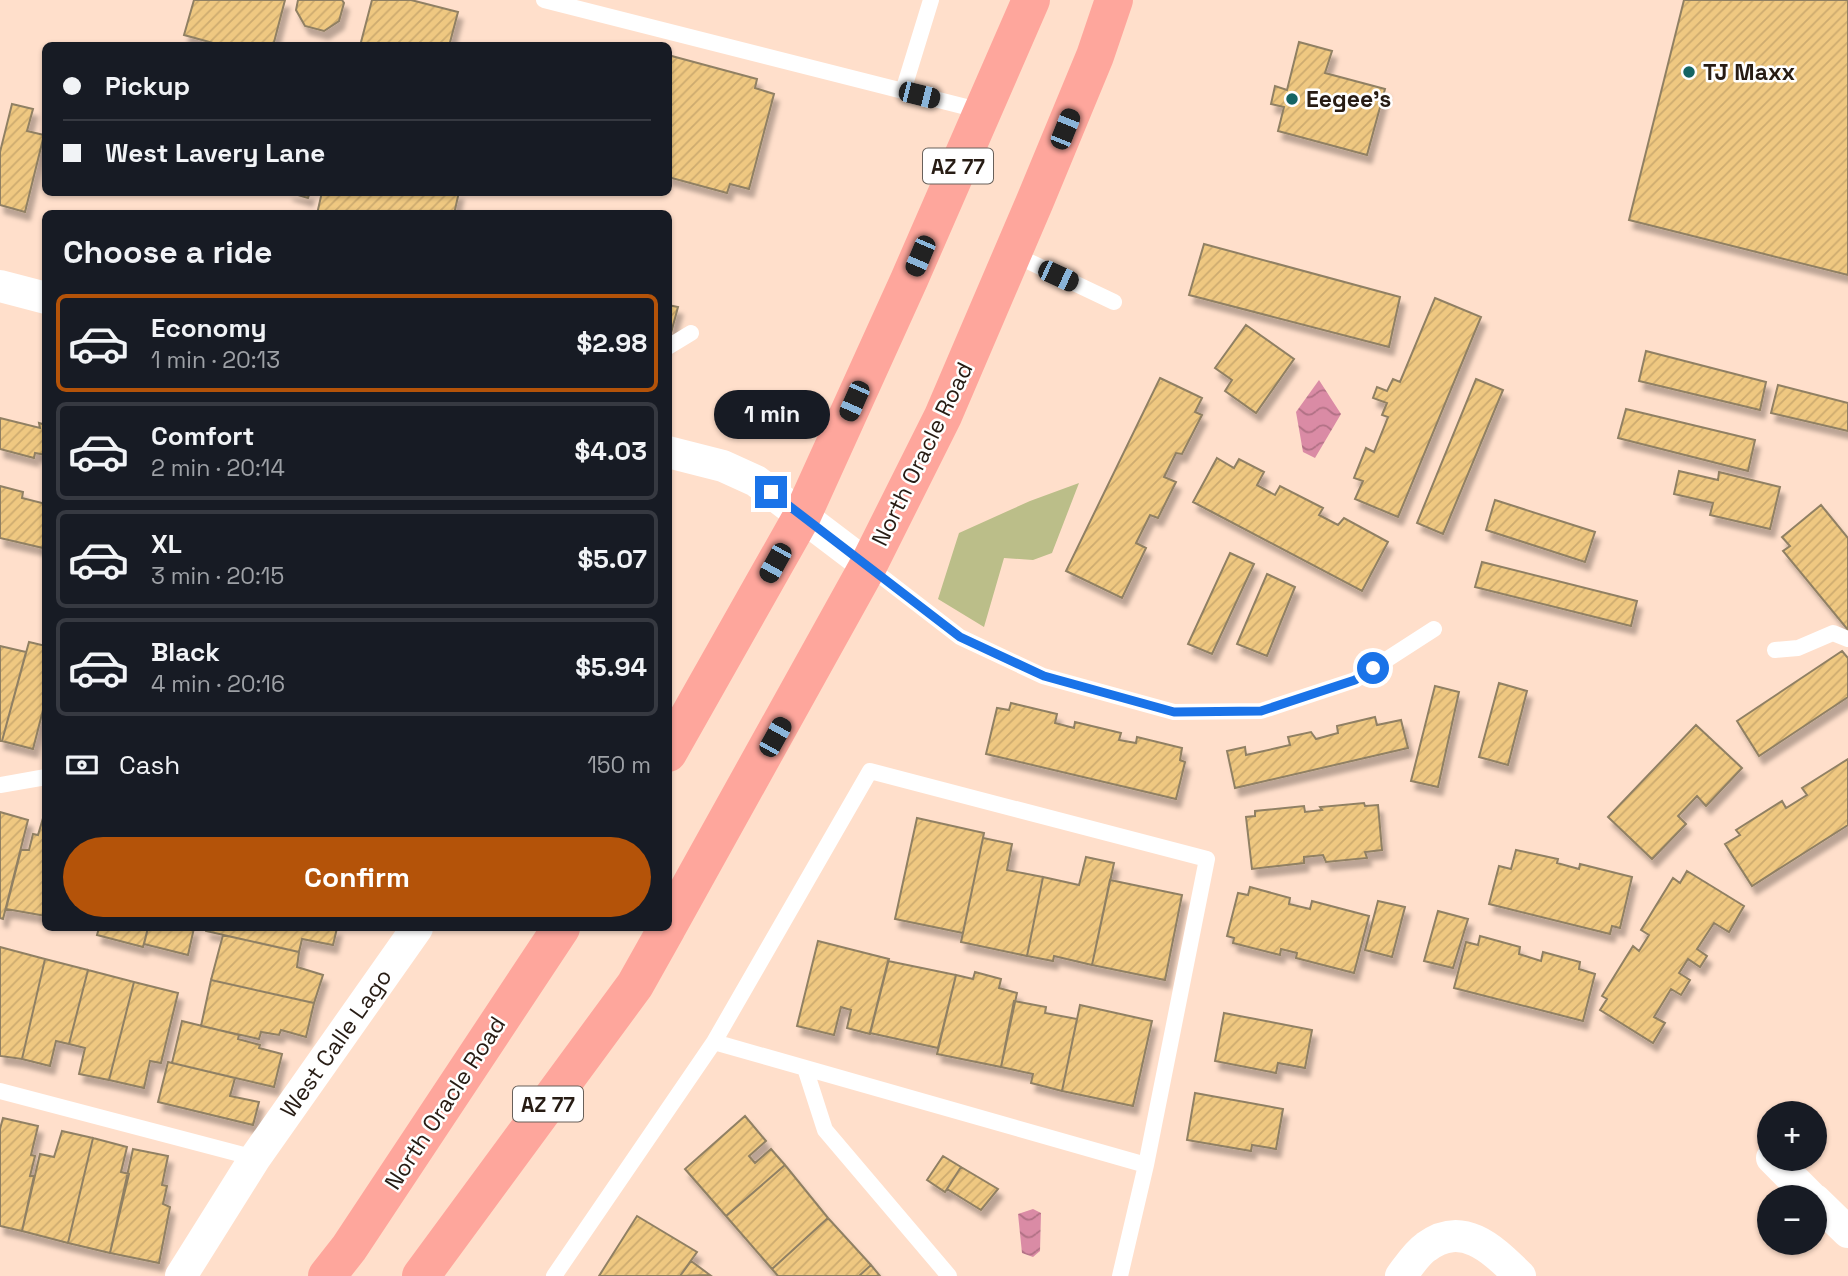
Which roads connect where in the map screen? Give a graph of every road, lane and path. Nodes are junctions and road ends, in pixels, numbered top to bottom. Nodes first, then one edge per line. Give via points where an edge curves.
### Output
1 (544, 0) edge
2 (931, 0) edge
3 (1031, 0) edge
4 (1114, 0) edge
5 (903, 91) junction
6 (982, 111) junction
7 (1013, 254) junction
8 (0, 286) edge
9 (42, 297) edge
10 (1114, 302) dead end
11 (691, 333) dead end
12 (672, 345) edge
13 (672, 453) edge
14 (802, 516) junction
15 (868, 566) junction
16 (1434, 629) dead end
17 (1848, 639) edge
18 (1775, 650) dead end
19 (672, 746) edge
20 (42, 778) edge
21 (0, 785) edge
22 (672, 920) edge
23 (414, 931) edge
24 (559, 931) edge
25 (666, 931) edge
26 (714, 1042) junction
27 (805, 1068) junction
28 (0, 1091) edge
29 (255, 1158) junction
30 (1146, 1165) junction
31 (1784, 1171) edge
32 (1799, 1185) edge
33 (1827, 1213) edge
34 (1848, 1233) edge
35 (181, 1276) edge
36 (327, 1276) edge
37 (421, 1276) edge
38 (554, 1276) edge
39 (949, 1276) edge
40 (1120, 1276) edge
41 (1401, 1276) edge
42 (1520, 1276) edge

1 - 5 lane
2 - 5 lane
3 - 6 highway, AZ 77
4 - 7 highway, North Oracle Road / AZ 77
5 - 6 lane
6 - 14 highway, AZ 77
7 - 10 lane
7 - 15 highway, North Oracle Road / AZ 77 via 943,416
8 - 9 street
11 - 12 lane
13 - 14 street via 723,466 755,481
14 - 15 street
14 - 19 highway, AZ 77
15 - 16 lane via 960,637 1044,676 1174,712 1261,711 1355,680
15 - 22 highway, North Oracle Road / AZ 77
17 - 18 lane via 1833,633 1798,648
20 - 21 lane
23 - 29 street, West Calle Lago
24 - 36 highway, North Oracle Road
25 - 37 highway, North Oracle Road / AZ 77 via 635,985
26 - 27 lane
26 - 30 lane via 870,771 1207,859
26 - 38 lane
27 - 30 lane
27 - 39 lane via 825,1130
28 - 29 lane
29 - 35 street, West Calle Lago
30 - 40 lane
31 - 32 street
33 - 34 street
41 - 42 street via 1425,1247 1458,1236 1489,1246

